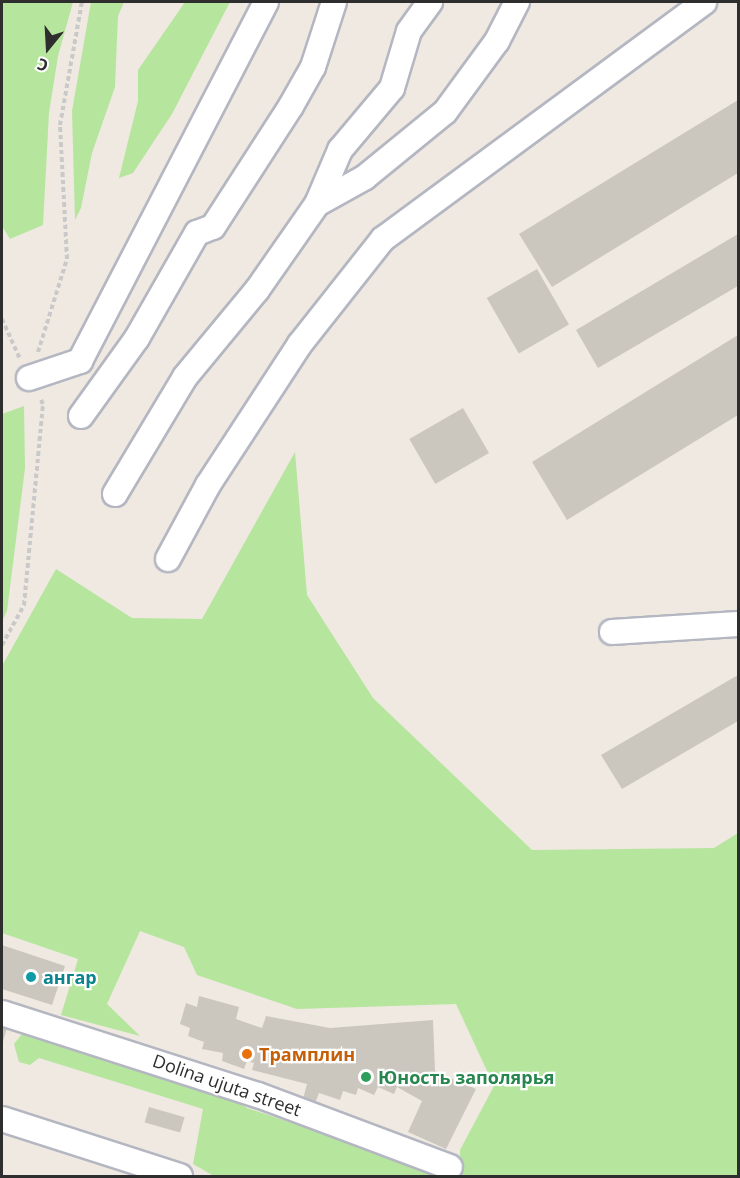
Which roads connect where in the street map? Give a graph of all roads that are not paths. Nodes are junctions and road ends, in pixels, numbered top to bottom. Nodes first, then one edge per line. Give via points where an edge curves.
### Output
1 (266, 2) edge
2 (334, 2) edge
3 (430, 2) edge
4 (517, 2) edge
5 (704, 2) edge
6 (317, 204) junction
7 (29, 378) road end
8 (81, 416) dead end
9 (115, 494) dead end
10 (168, 560) dead end
11 (738, 624) edge
12 (612, 632) dead end
13 (2, 1013) edge
14 (2, 1119) edge
15 (450, 1167) dead end
16 (180, 1176) edge

1 - 7 street via 80,361
2 - 8 street via 313,67 291,106 213,227 197,234 137,338
3 - 6 street via 409,31 392,88 340,150
4 - 6 street via 497,41 445,112 364,178
5 - 10 street via 382,239 300,344 208,485
6 - 9 street via 257,290 185,377
11 - 12 street
13 - 15 street, Dolina ujuta street via 258,1095
14 - 16 street

